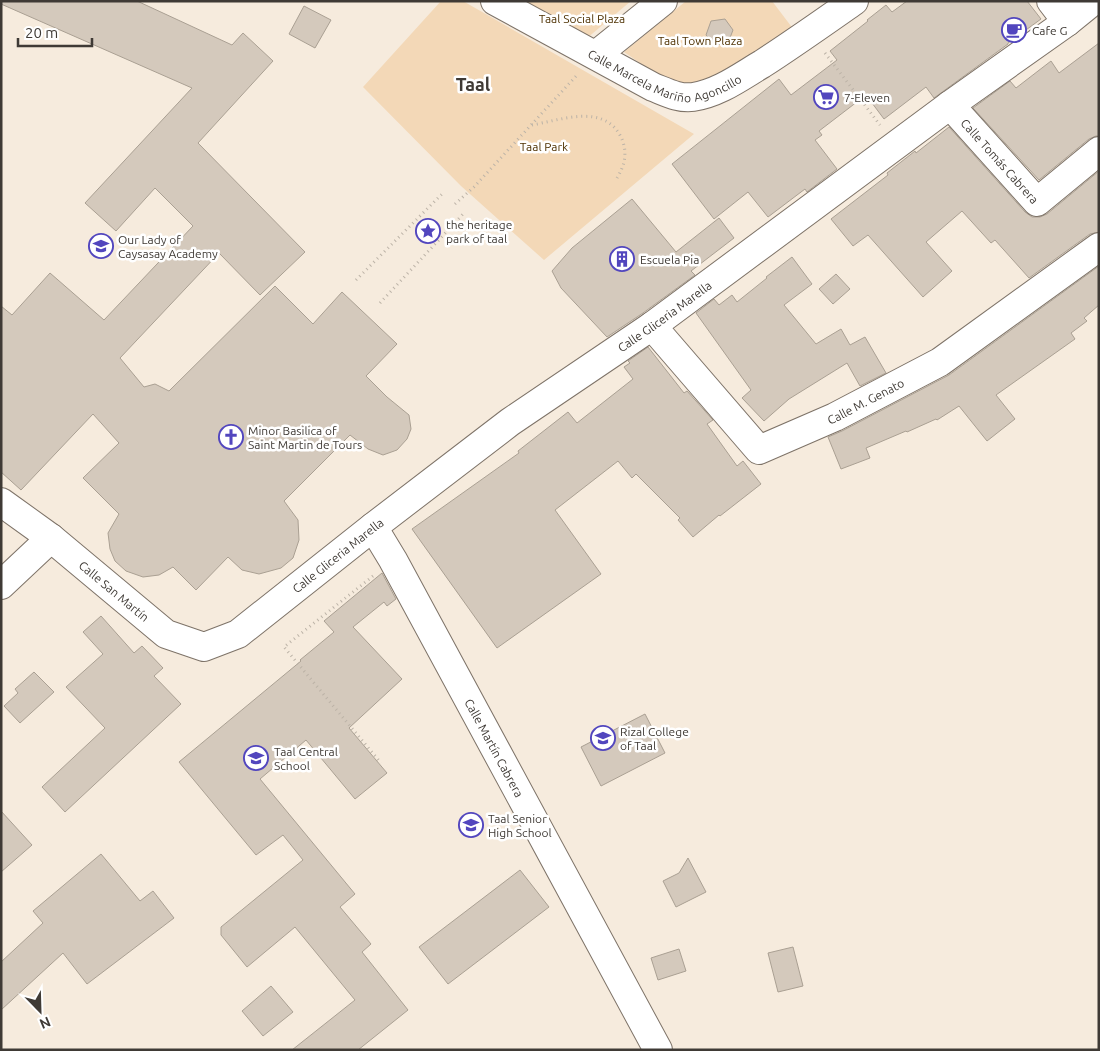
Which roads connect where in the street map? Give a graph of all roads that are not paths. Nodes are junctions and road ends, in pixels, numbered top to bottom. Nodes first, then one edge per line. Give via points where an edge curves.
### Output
1 (495, 1) edge
2 (663, 1) edge
3 (854, 1) edge
4 (1092, 1) edge
5 (1059, 12) edge
6 (596, 55) junction
7 (950, 105) junction
8 (1099, 151) edge
9 (1099, 247) edge
10 (652, 326) junction
11 (1, 502) edge
12 (373, 527) junction
13 (51, 538) junction
14 (1, 585) edge
15 (238, 634) joint
16 (658, 1050) edge

1 - 6 street, Calle Marcela Mariño Agoncillo
2 - 6 street
3 - 6 street, Calle Marcela Mariño Agoncillo via 732,82 692,97 674,95 653,87
4 - 5 street, Calle Gliceria Marella
5 - 7 street, Calle Gliceria Marella
7 - 8 street, Calle Tomás Cabrera via 1037,202
7 - 10 street, Calle Gliceria Marella
9 - 10 street, Calle M. Genato via 940,362 835,417 759,450
10 - 12 street, Calle Gliceria Marella via 510,422
11 - 13 street, Calle San Martín
12 - 15 street, Calle Gliceria Marella
12 - 16 street, Calle Martín Cabrera
13 - 14 street
13 - 15 street, Calle San Martín via 166,634 204,647

